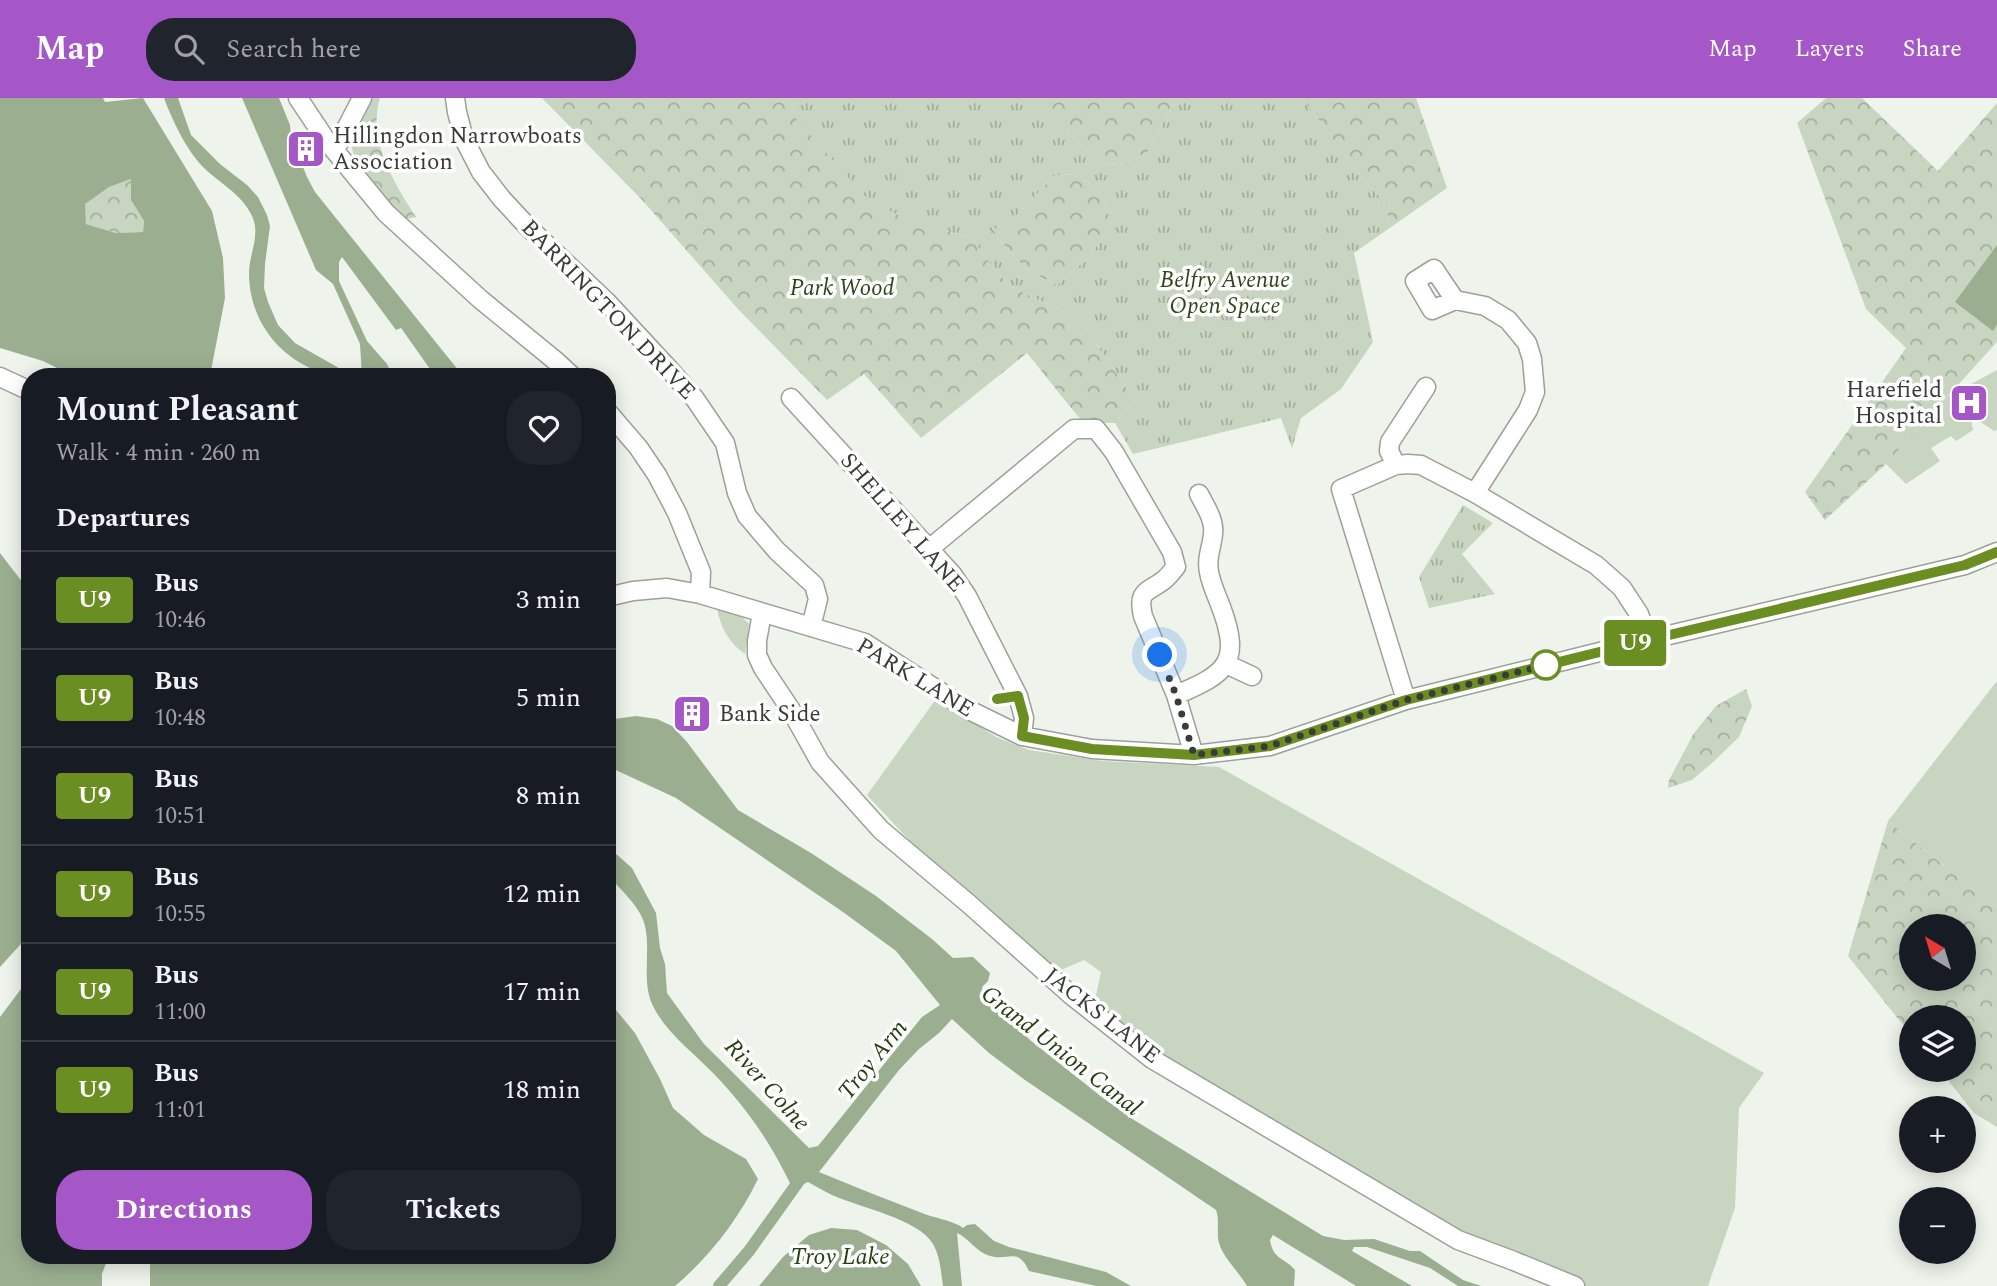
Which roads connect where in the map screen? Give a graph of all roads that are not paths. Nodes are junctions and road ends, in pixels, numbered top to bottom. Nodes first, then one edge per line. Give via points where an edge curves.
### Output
1 (298, 98) edge
2 (362, 98) edge
3 (456, 98) edge
4 (335, 150) junction
5 (1455, 300) dead end
6 (563, 368) edge
7 (0, 377) edge
8 (21, 387) edge
9 (1426, 387) dead end
10 (791, 398) dead end
11 (616, 421) edge
12 (1396, 465) junction
13 (1475, 493) junction
14 (1199, 494) dead end
15 (929, 549) junction
16 (1997, 552) edge
17 (700, 594) junction
18 (616, 595) edge
19 (762, 613) junction
20 (811, 627) junction
21 (1648, 640) junction
22 (1226, 664) junction
23 (1252, 676) dead end
24 (1176, 695) junction
25 (1406, 700) junction
26 (1022, 736) junction
27 (1194, 755) junction
28 (1575, 1286) edge

1 - 4 street
2 - 4 street
3 - 20 street, BARRINGTON DRIVE via 464,139 502,199 669,369 725,443 747,516 814,585 818,599
4 - 6 street via 386,213
5 - 13 street via 1485,306 1508,320 1527,343 1535,373 1535,392 1528,410
7 - 8 street
9 - 12 street via 1390,442
10 - 15 street, SHELLEY LANE
11 - 17 street via 657,475 677,513 701,572
12 - 13 street via 1421,465
12 - 25 street via 1341,489
13 - 21 street via 1596,565 1622,588 1639,614
14 - 22 street via 1214,533 1208,570 1231,642
15 - 24 street via 1074,429 1096,429 1172,552 1176,567 1144,593 1140,602
15 - 26 street, SHELLEY LANE via 967,596 1018,696 1024,718
16 - 21 street, PARK LANE via 1965,565
17 - 18 street, PARK LANE via 667,588
17 - 19 street, PARK LANE
19 - 20 street, PARK LANE
19 - 28 street, JACKS LANE via 757,655 820,762 881,830 1071,995 1152,1059 1458,1240
20 - 26 street, PARK LANE via 864,643 967,709
21 - 25 street, PARK LANE
22 - 23 street
22 - 24 street via 1203,684
24 - 27 street
25 - 27 street, PARK LANE via 1270,746
26 - 27 street, PARK LANE via 1092,749

